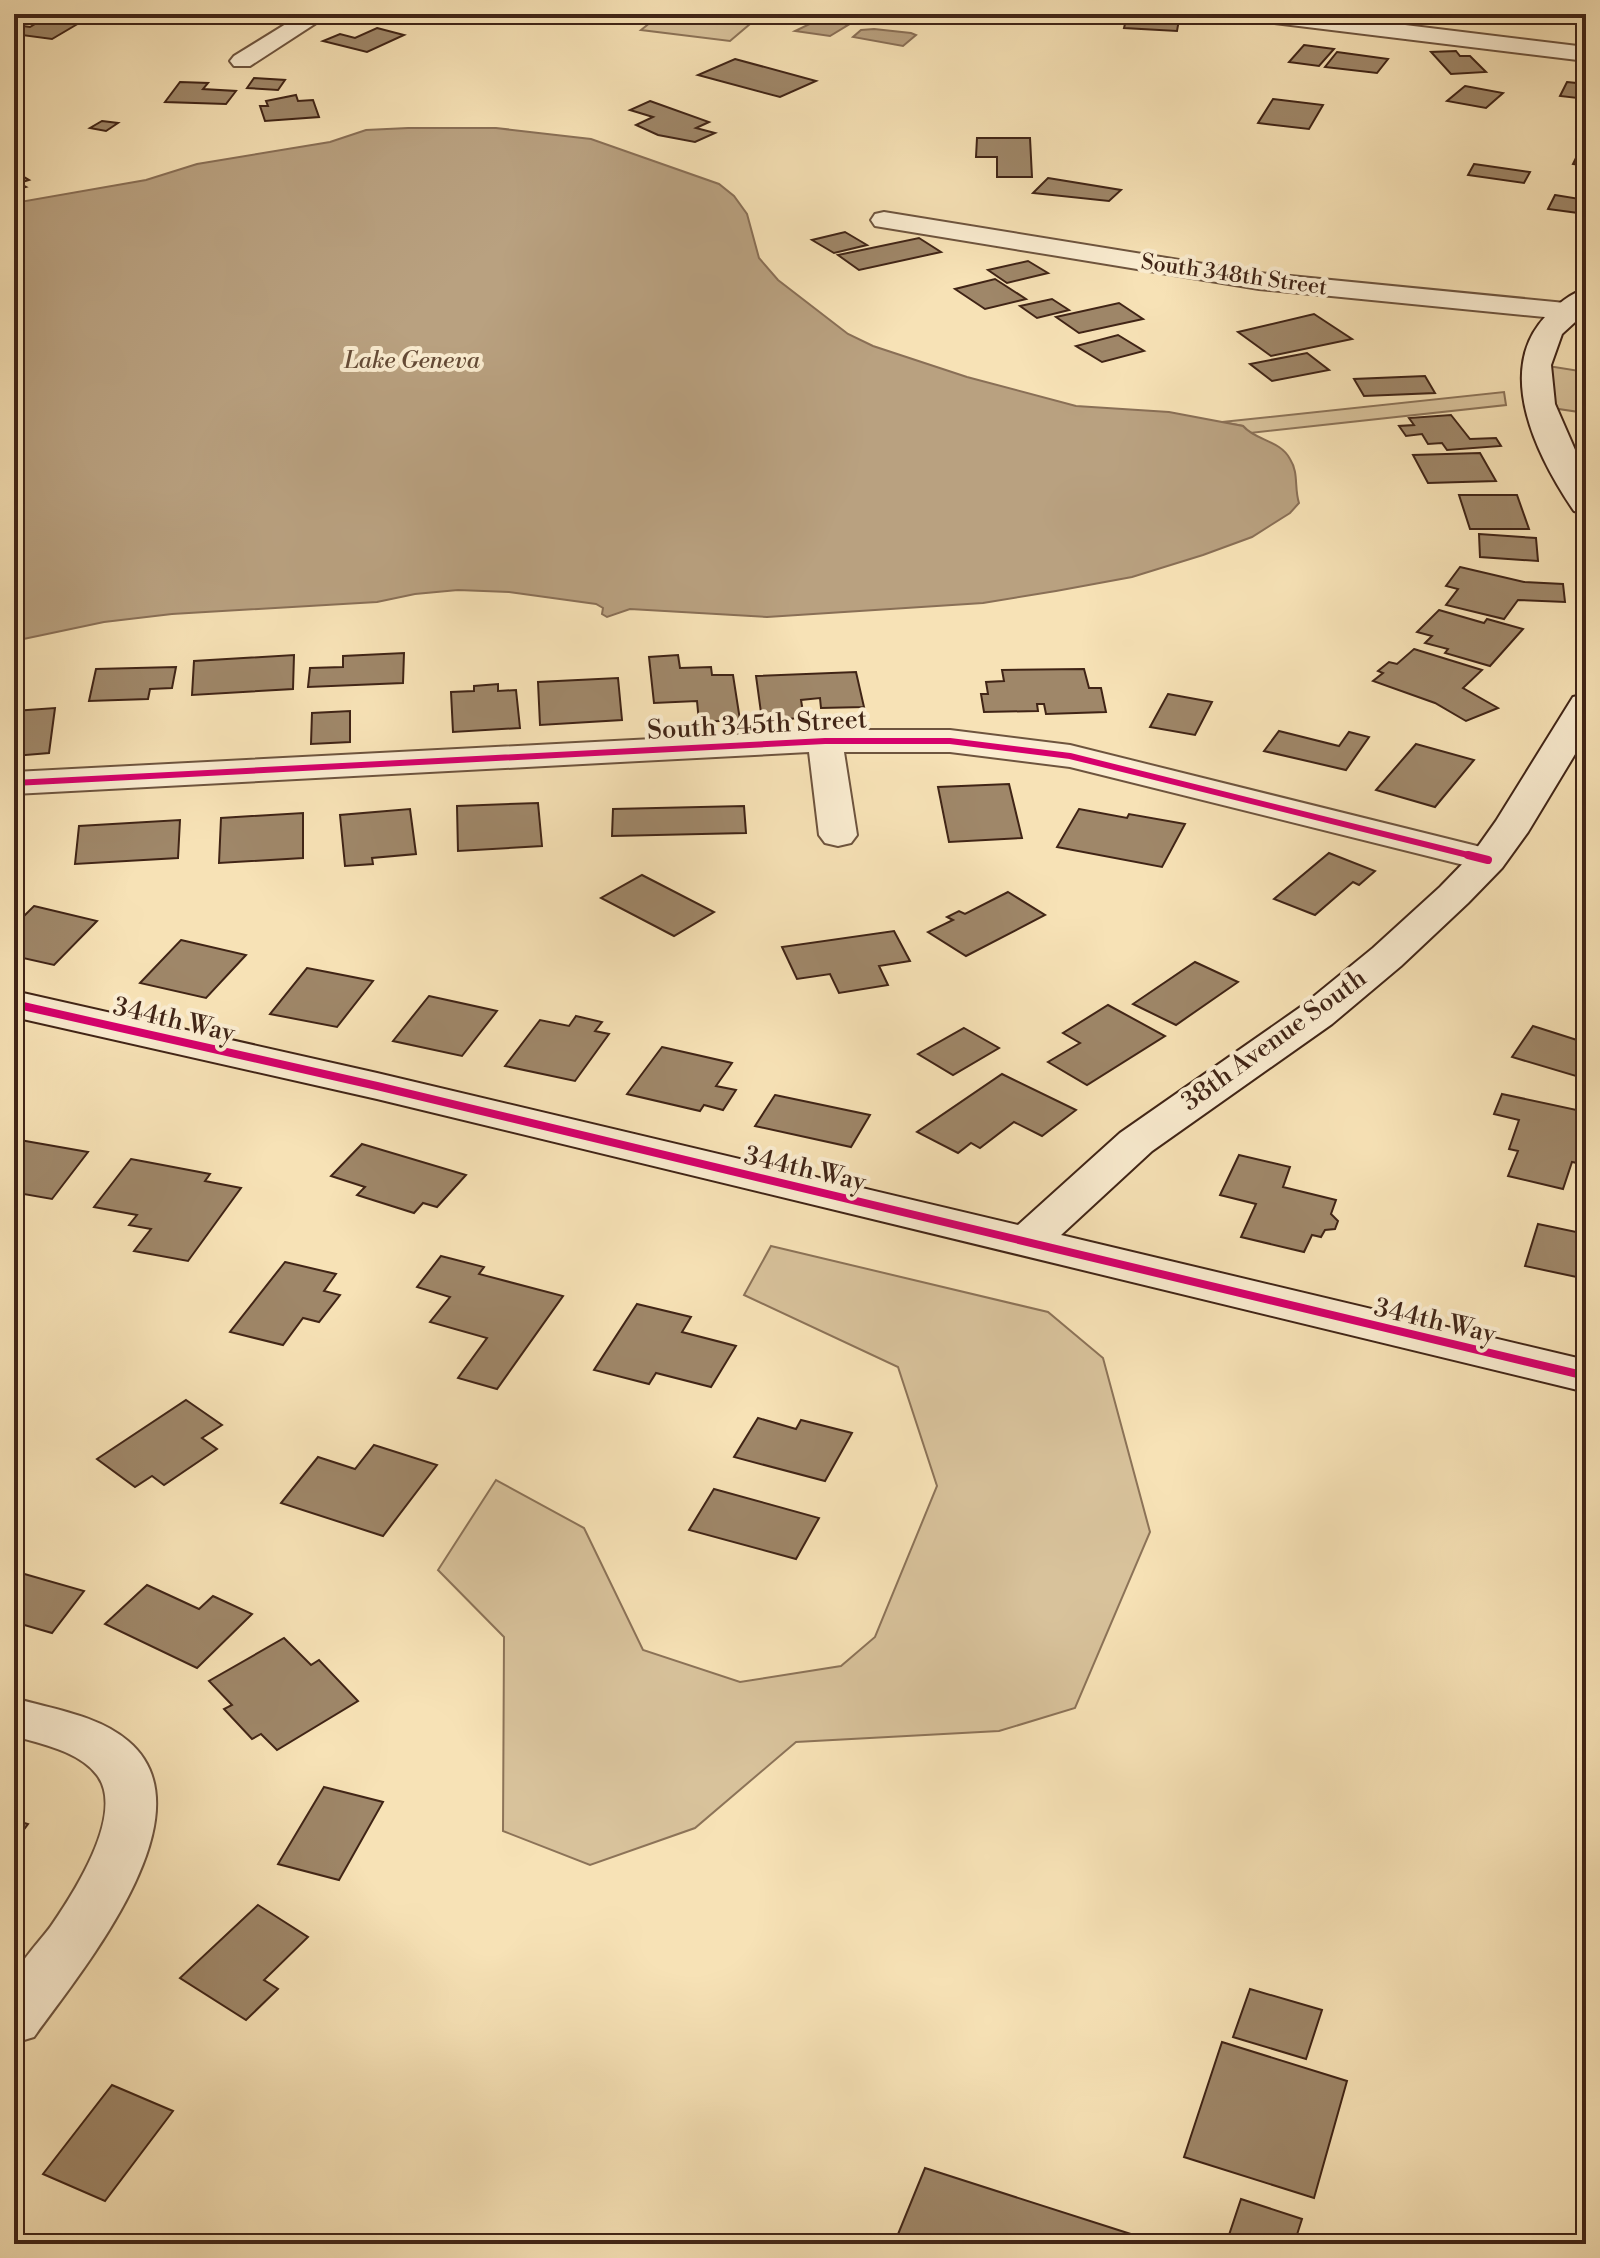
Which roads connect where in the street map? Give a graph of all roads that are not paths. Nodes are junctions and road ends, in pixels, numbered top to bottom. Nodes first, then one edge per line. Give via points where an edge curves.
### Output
1 (318, 14) edge
2 (1258, 14) edge
3 (1586, 54) edge
4 (242, 61) dead end
5 (884, 220) dead end
6 (1579, 307) edge
7 (1586, 504) edge
8 (1586, 705) edge
9 (825, 741) junction
10 (14, 783) edge
11 (838, 835) dead end
12 (1488, 860) junction
13 (14, 1004) edge
14 (1027, 1242) junction
15 (1586, 1376) edge
16 (14, 1717) edge
17 (14, 2020) edge

1 - 4 street
2 - 3 street
5 - 6 street, South 348th Street via 1259,281
6 - 7 street via 1552,325 1533,372 1550,435
8 - 12 street, 38th Avenue South
9 - 10 street, South 345th Street
9 - 11 street
9 - 12 street, South 345th Street via 950,741 1070,756
12 - 14 street, 38th Avenue South via 1326,1008 1136,1142
13 - 14 street, 344th Way
14 - 15 street, 344th Way
16 - 17 street via 69,1734 112,1757 131,1786 132,1824 103,1888

